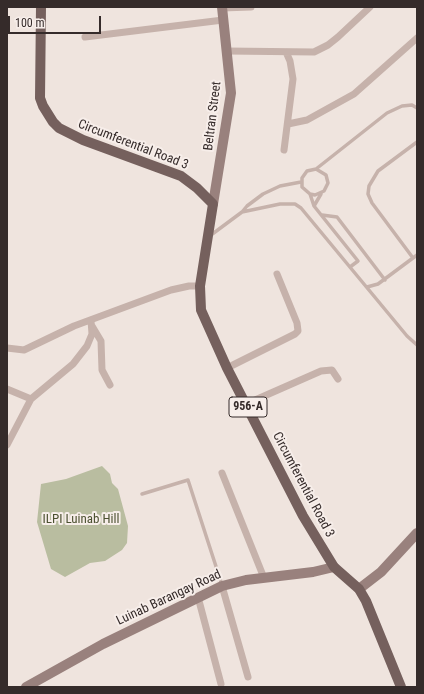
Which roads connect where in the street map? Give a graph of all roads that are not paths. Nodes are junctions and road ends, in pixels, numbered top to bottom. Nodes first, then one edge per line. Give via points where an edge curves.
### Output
1 (41, 7) edge
2 (222, 7) edge
3 (251, 7) edge
4 (370, 7) edge
5 (223, 20) junction
6 (85, 37) dead end
7 (417, 38) edge
8 (228, 51) junction
9 (286, 52) junction
10 (417, 108) edge
11 (288, 124) junction
12 (417, 142) edge
13 (284, 150) dead end
14 (316, 169) junction
15 (301, 182) junction
16 (310, 194) junction
17 (321, 194) junction
18 (213, 204) junction
19 (314, 206) junction
20 (242, 212) junction
21 (322, 215) junction
22 (207, 237) junction
23 (365, 254) junction
24 (417, 255) edge
25 (413, 258) junction
26 (358, 261) junction
27 (350, 267) junction
28 (277, 274) dead end
29 (385, 280) junction
30 (200, 286) junction
31 (367, 287) junction
32 (91, 323) junction
33 (417, 345) edge
34 (7, 348) edge
35 (227, 368) junction
36 (338, 379) dead end
37 (110, 385) dead end
38 (7, 389) edge
39 (31, 399) junction
40 (246, 404) junction
41 (7, 445) edge
42 (222, 473) dead end
43 (142, 494) dead end
44 (417, 533) edge
45 (334, 567) junction
46 (264, 578) junction
47 (222, 586) junction
48 (359, 589) junction
49 (198, 597) junction
50 (248, 677) dead end
51 (221, 684) dead end
52 (26, 687) edge
53 (401, 687) edge

1 - 18 main road, Circumferential Road 3 via 40,98 42,106 53,122 59,128 83,140 181,176
2 - 3 street
2 - 5 street, Beltran Street
4 - 9 street via 321,49 314,52
5 - 6 street
5 - 8 street, Beltran Street
7 - 11 street via 354,94 307,120
8 - 9 street
8 - 18 street, Beltran Street via 231,93
9 - 11 street via 293,79
10 - 14 lane via 412,105 402,106 387,113
11 - 13 street
12 - 25 lane via 378,171 369,186 368,194
14 - 15 lane via 304,174
14 - 17 lane via 324,172 328,179 327,188
15 - 16 lane via 302,187
15 - 20 lane via 280,186 264,194
16 - 17 lane
16 - 19 lane
17 - 19 lane
18 - 22 main road, Circumferential Road 3 / 956-A
19 - 21 lane
20 - 22 lane
20 - 27 lane via 280,204 295,204
21 - 23 lane via 337,217
21 - 26 lane
22 - 30 main road, Circumferential Road 3 / 956-A
23 - 26 lane
23 - 29 lane
24 - 25 lane
25 - 29 lane
26 - 27 lane
27 - 31 lane
28 - 35 street via 298,331
29 - 31 lane
30 - 32 street via 171,290
30 - 35 main road, Circumferential Road 3 / 956-A via 201,310
31 - 33 lane
32 - 34 street via 50,336 24,350
32 - 37 street via 101,342 102,370
32 - 39 street via 90,341 78,359
35 - 40 main road, Circumferential Road 3 / 956-A
36 - 40 street via 332,370 321,371
38 - 39 street
39 - 41 street
40 - 45 main road, Circumferential Road 3 / 956-A via 303,516
42 - 46 street
43 - 47 lane via 188,480
44 - 48 street via 381,572
45 - 46 street, Luinab Barangay Road
45 - 48 main road, Circumferential Road 3 / 956-A
46 - 47 street, Luinab Barangay Road
47 - 49 street, Luinab Barangay Road
47 - 50 street
48 - 53 main road, Circumferential Road 3 / 956-A via 371,610
49 - 51 street
49 - 52 street, Luinab Barangay Road via 103,644

